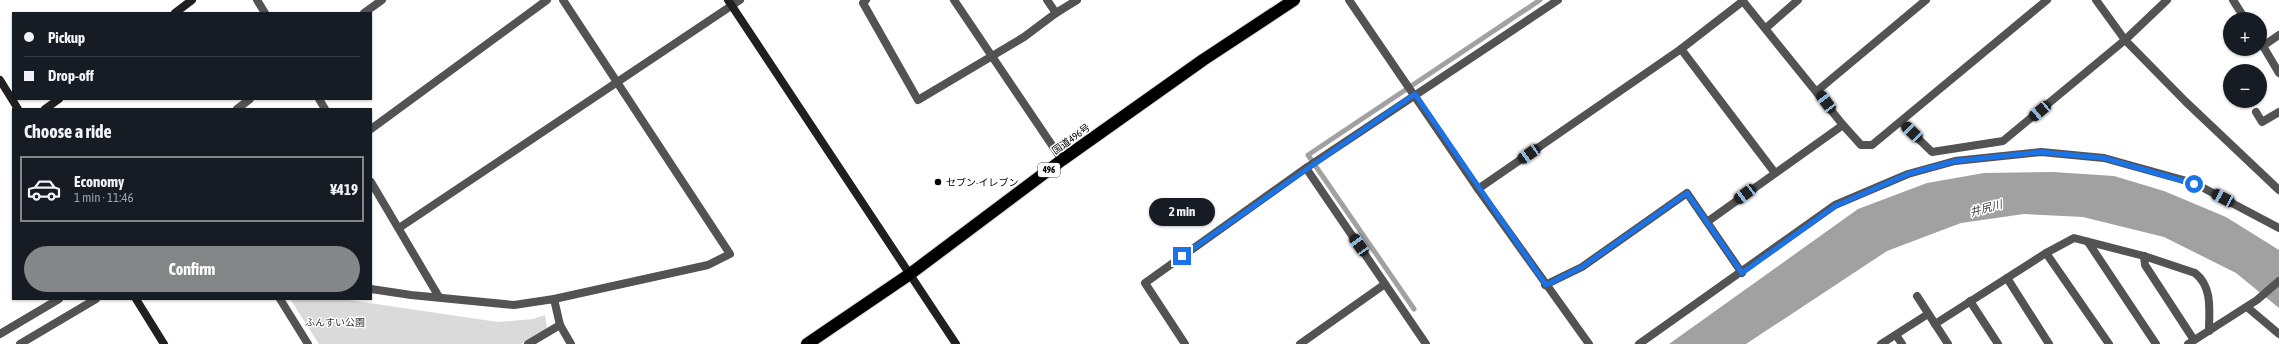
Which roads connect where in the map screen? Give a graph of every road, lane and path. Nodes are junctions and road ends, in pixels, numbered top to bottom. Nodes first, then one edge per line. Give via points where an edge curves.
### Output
1 (192, 0) edge
2 (257, 0) edge
3 (382, 0) edge
4 (547, 0) edge
5 (563, 0) edge
6 (740, 0) edge
7 (866, 0) edge
8 (954, 0) edge
9 (1047, 0) edge
10 (1077, 0) edge
11 (1294, 0) edge
12 (1349, 0) edge
13 (1558, 0) edge
14 (1742, 0) edge
15 (1798, 0) edge
16 (1926, 0) edge
17 (2046, 0) edge
18 (2096, 0) edge
19 (2167, 0) edge
20 (2233, 0) edge
21 (730, 3) edge
22 (176, 12) edge
23 (264, 12) edge
24 (365, 12) edge
25 (2241, 12) edge
26 (1056, 13) junction
27 (1766, 28) junction
28 (2279, 35) edge
29 (2125, 40) junction
30 (2267, 41) edge
31 (1681, 49) junction
32 (2267, 52) edge
33 (990, 56) junction
34 (2279, 73) edge
35 (0, 80) edge
36 (617, 81) junction
37 (1817, 91) junction
38 (1415, 94) junction
39 (12, 99) edge
40 (58, 100) edge
41 (249, 100) edge
42 (47, 108) edge
43 (238, 108) edge
44 (2256, 112) dead end
45 (2278, 115) edge
46 (1901, 122) junction
47 (1843, 125) junction
48 (372, 128) edge
49 (1062, 160) junction
50 (1306, 168) junction
51 (1775, 173) junction
52 (372, 184) edge
53 (1478, 189) junction
54 (2279, 190) edge
55 (1707, 222) junction
56 (400, 228) junction
57 (2279, 228) edge
58 (2088, 242) junction
59 (2046, 253) junction
60 (2144, 256) junction
61 (1742, 273) junction
62 (910, 274) junction
63 (2006, 278) junction
64 (2279, 281) edge
65 (1385, 284) junction
66 (1546, 285) junction
67 (372, 289) edge
68 (1917, 296) dead end
69 (440, 297) junction
70 (554, 299) junction
71 (56, 300) edge
72 (94, 300) edge
73 (137, 300) edge
74 (281, 300) edge
75 (1970, 301) junction
76 (2247, 307) junction
77 (1928, 314) junction
78 (1935, 324) junction
79 (560, 325) junction
80 (2209, 331) junction
81 (0, 334) edge
82 (2279, 334) edge
83 (1896, 335) junction
84 (2192, 342) edge
85 (20, 344) edge
86 (164, 344) edge
87 (308, 344) edge
88 (528, 344) edge
89 (571, 344) edge
90 (807, 344) edge
91 (956, 344) edge
92 (1185, 344) edge
93 (1300, 344) edge
94 (1426, 344) edge
95 (1589, 344) edge
96 (1639, 344) edge
97 (1881, 344) edge
98 (1902, 344) edge
99 (1948, 344) edge
100 (1998, 344) edge
101 (2049, 344) edge
102 (2109, 344) edge
103 (2156, 344) edge

1 - 22 street
2 - 23 street
3 - 24 street
4 - 48 street
5 - 36 street
6 - 21 street
7 - 33 street via 862,3 918,100
8 - 33 street
9 - 26 street
10 - 26 street
11 - 49 highway, 国道496号 / 496 via 1203,60
12 - 38 street
13 - 38 street
14 - 27 street
14 - 31 street
15 - 27 street
16 - 37 street
17 - 46 street
18 - 29 street
19 - 29 street
20 - 25 street
21 - 36 street
21 - 62 street
26 - 33 street via 1024,37
27 - 37 street
28 - 30 street
29 - 46 street via 2004,141 1932,152
29 - 54 street
31 - 51 street
31 - 53 street
32 - 34 street
33 - 49 street
35 - 39 street
36 - 56 street
36 - 70 street via 730,254 708,265
37 - 47 street
38 - 50 street
38 - 53 street
40 - 42 street
41 - 43 street
44 - 45 street via 2262,122
46 - 47 street via 1872,145 1861,145
47 - 51 street
49 - 62 highway, 国道496号 / 496
50 - 65 street
50 - 92 street via 1145,283
51 - 55 street
52 - 56 street
53 - 66 street
55 - 61 street
55 - 66 street via 1687,193 1582,267
56 - 69 street
57 - 61 street via 2194,184 2104,158 2041,152 1955,161 1908,174 1835,206
58 - 59 street via 2074,238
58 - 60 street
58 - 103 street
59 - 63 street
59 - 102 street
60 - 80 street via 2195,272 2201,278 2207,288 2209,299
60 - 84 street via 2145,265
61 - 96 street
62 - 90 highway, 国道496号 / 496
62 - 91 street
63 - 75 street
63 - 101 street
64 - 76 street
65 - 93 street
65 - 94 street
66 - 95 street
67 - 69 street via 410,296
68 - 77 street
69 - 70 street via 514,306
70 - 79 street
71 - 81 street
72 - 85 street
73 - 86 street
74 - 87 street
75 - 78 street
75 - 100 street
76 - 80 street
76 - 82 street
77 - 78 street
77 - 83 street
78 - 99 street
79 - 88 street
79 - 89 street
80 - 84 street
83 - 97 street
83 - 98 street

